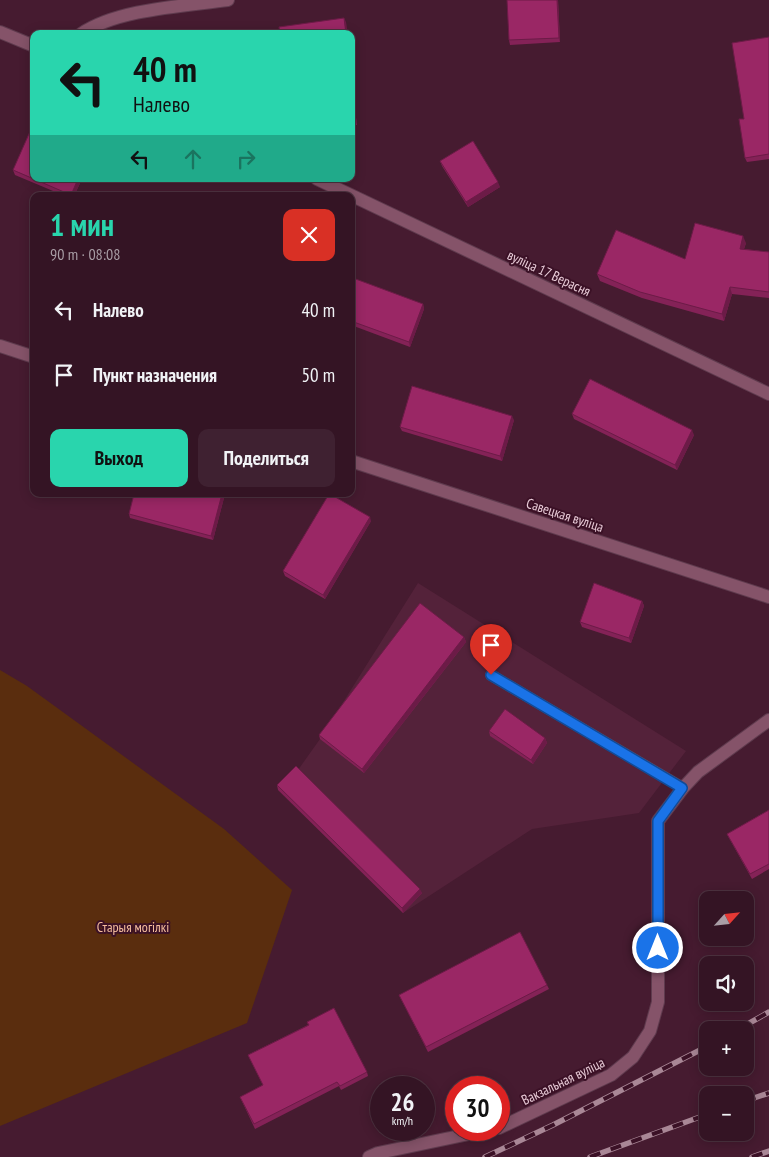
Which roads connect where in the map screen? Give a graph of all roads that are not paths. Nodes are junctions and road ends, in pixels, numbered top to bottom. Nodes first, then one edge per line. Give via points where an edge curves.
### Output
1 (228, 0) edge
2 (87, 30) edge
3 (0, 32) edge
4 (30, 44) edge
5 (323, 182) edge
6 (344, 192) edge
7 (355, 197) edge
8 (0, 346) edge
9 (30, 356) edge
10 (769, 394) edge
11 (355, 462) edge
12 (769, 598) edge
13 (491, 675) dead end
14 (769, 720) edge
15 (682, 788) junction
16 (510, 1123) edge
17 (445, 1139) edge
18 (369, 1157) edge

1 - 2 street via 138,13
3 - 4 street
5 - 6 street, вуліца 17 Верасня
7 - 10 street, вуліца 17 Верасня
8 - 9 street
11 - 12 street, Савецкая вуліца
13 - 15 lane
14 - 15 street, Вакзальная вуліца via 698,772
15 - 16 street, Вакзальная вуліца via 658,821 658,1002 650,1031 633,1057 611,1075
17 - 18 street

